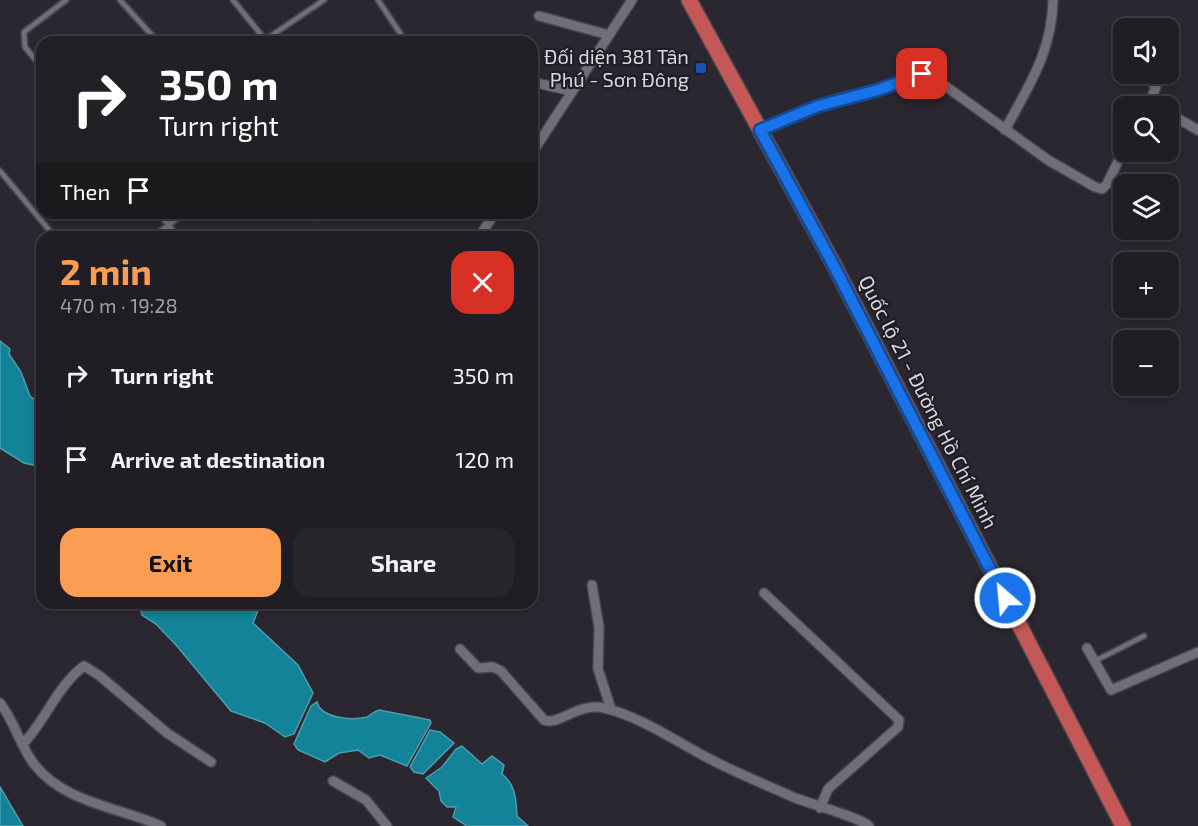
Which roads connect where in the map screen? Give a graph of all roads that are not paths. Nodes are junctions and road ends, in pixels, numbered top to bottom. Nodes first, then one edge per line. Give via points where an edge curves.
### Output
1 (66, 0) edge
2 (120, 0) edge
3 (233, 0) edge
4 (324, 0) edge
5 (378, 0) edge
6 (632, 0) edge
7 (689, 0) edge
8 (1053, 0) edge
9 (539, 16) dead end
10 (609, 35) junction
11 (153, 36) edge
12 (262, 36) edge
13 (273, 36) edge
14 (402, 36) edge
15 (36, 61) edge
16 (538, 83) edge
17 (572, 91) junction
18 (1179, 119) edge
19 (760, 130) junction
20 (1005, 130) junction
21 (1198, 130) edge
22 (538, 144) edge
23 (1118, 162) edge
24 (0, 171) edge
25 (36, 214) edge
26 (40, 219) edge
27 (164, 219) edge
28 (176, 219) edge
29 (168, 225) junction
30 (50, 231) edge
31 (160, 231) edge
32 (173, 231) edge
33 (592, 585) dead end
34 (764, 593) dead end
35 (1144, 636) dead end
36 (1087, 648) dead end
37 (460, 649) dead end
38 (1198, 652) edge
39 (1095, 661) junction
40 (0, 703) edge
41 (611, 710) junction
42 (23, 744) junction
43 (212, 762) dead end
44 (333, 781) dead end
45 (820, 808) junction
46 (161, 826) edge
47 (387, 826) edge
48 (869, 826) edge
49 (1123, 826) edge

1 - 15 lane via 24,32 25,47
2 - 11 lane
3 - 12 lane
4 - 13 lane
5 - 14 lane
6 - 10 street
7 - 19 highway, Quốc lộ 21 - Đường Hồ Chí Minh
8 - 20 street via 1050,39 1044,57
9 - 10 street
10 - 17 street
16 - 17 street
17 - 22 street
18 - 21 street
19 - 20 street via 818,106 922,74 930,75
19 - 49 highway, Quốc lộ 21 - Đường Hồ Chí Minh
20 - 23 street via 1066,171 1102,189
24 - 25 lane
26 - 30 lane
27 - 29 lane
28 - 29 lane
29 - 31 lane
29 - 32 lane
33 - 41 street via 599,627 598,669
34 - 45 street via 899,720 898,727 828,789
35 - 39 lane
36 - 39 street
37 - 41 street via 478,668 501,671 544,720 552,722 580,708
38 - 39 street via 1111,690
40 - 42 street
41 - 45 street via 721,765
42 - 43 street via 84,666 167,733
42 - 46 street via 40,772 61,789
44 - 47 street via 366,800
45 - 48 street

